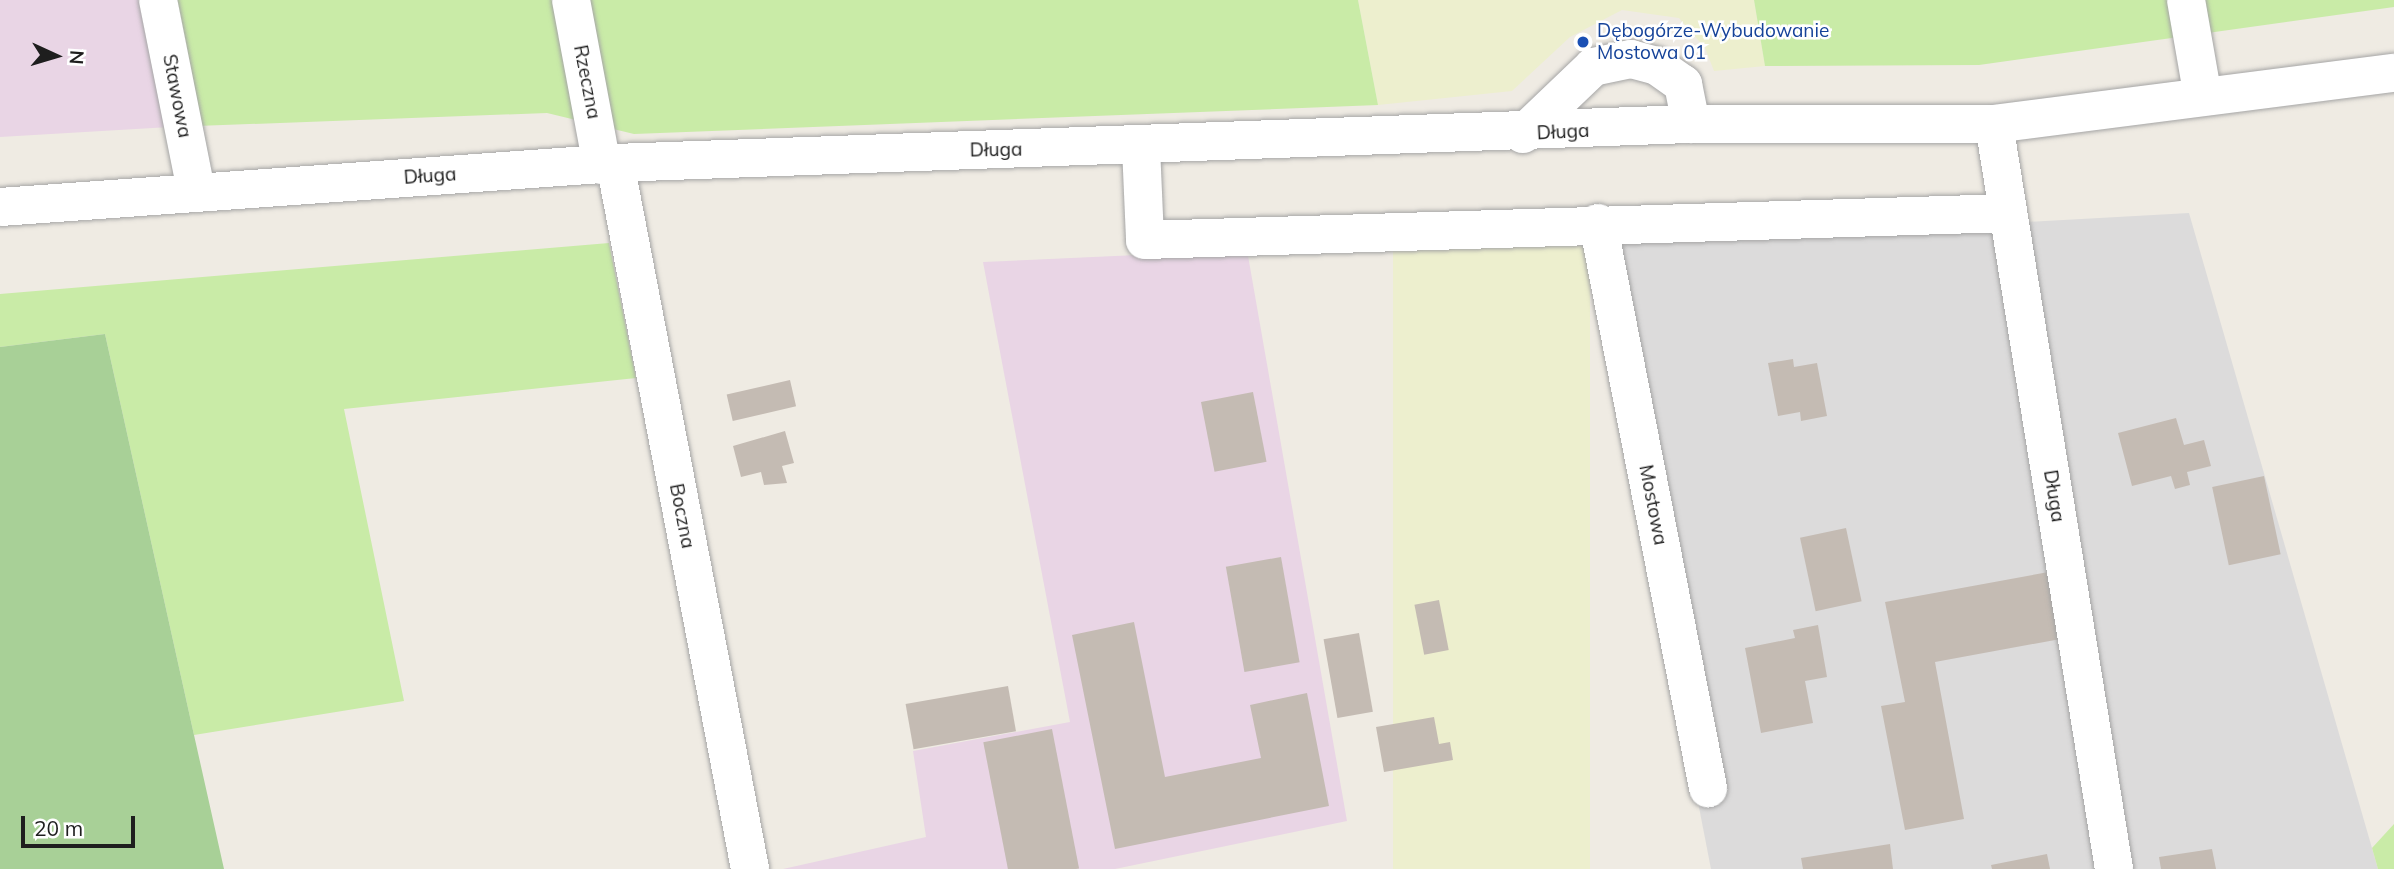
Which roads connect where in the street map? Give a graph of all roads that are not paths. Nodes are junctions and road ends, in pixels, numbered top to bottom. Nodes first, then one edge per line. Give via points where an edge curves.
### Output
1 (158, 0) edge
2 (571, 0) edge
3 (2186, 0) edge
4 (2394, 73) edge
5 (2203, 97) junction
6 (1691, 124) junction
7 (1994, 124) junction
8 (1523, 134) junction
9 (1141, 147) junction
10 (608, 164) junction
11 (196, 191) junction
12 (0, 207) edge
13 (2008, 213) junction
14 (1598, 223) junction
15 (1708, 788) dead end
16 (750, 869) edge
17 (2114, 869) edge

1 - 11 street, Stawowa
2 - 10 street, Rzeczna
3 - 5 street
4 - 5 street, Długa
5 - 7 street, Długa
6 - 7 street, Długa
6 - 8 street, Długa
6 - 8 street via 1683,84 1657,66 1631,59 1594,67
7 - 13 street, Długa
8 - 9 street, Długa
9 - 10 street, Długa
9 - 14 street via 1145,240
10 - 11 street, Długa
10 - 16 street, Boczna
11 - 12 street, Długa
13 - 14 street
13 - 17 street, Długa
14 - 15 street, Mostowa

